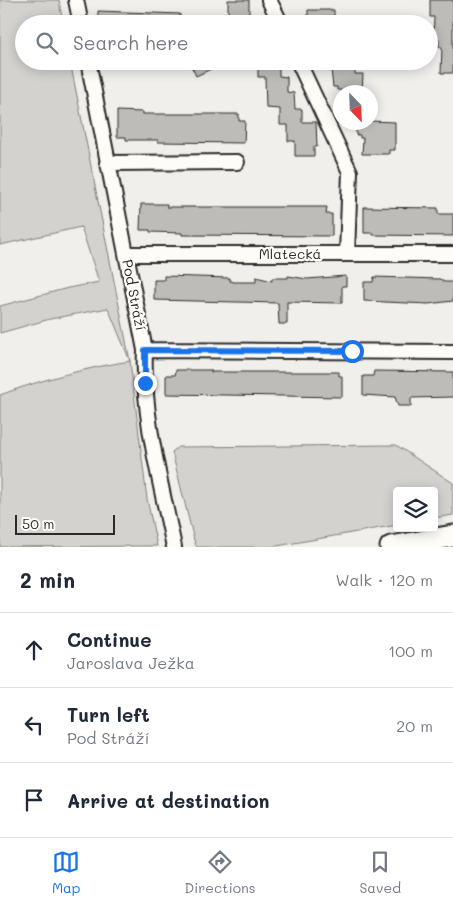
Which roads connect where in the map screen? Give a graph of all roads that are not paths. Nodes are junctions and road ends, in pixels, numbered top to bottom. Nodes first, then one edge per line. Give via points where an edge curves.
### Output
1 (76, 0) edge
2 (270, 0) edge
3 (79, 15) edge
4 (277, 15) edge
5 (90, 70) edge
6 (302, 70) edge
7 (237, 162) dead end
8 (107, 163) junction
9 (126, 254) junction
10 (347, 254) junction
11 (453, 254) edge
12 (145, 350) junction
13 (453, 352) edge
14 (453, 536) edge
15 (174, 547) edge
16 (391, 547) edge

1 - 3 street
2 - 4 street
5 - 8 street, Pod Stráží
6 - 10 street via 350,172
7 - 8 street
8 - 9 street, Pod Stráží
9 - 10 street, Mlatecká
9 - 12 street, Pod Stráží
10 - 11 street, Mlatecká
12 - 13 street
12 - 15 street, Pod Stráží via 145,383 151,426
14 - 16 main road

